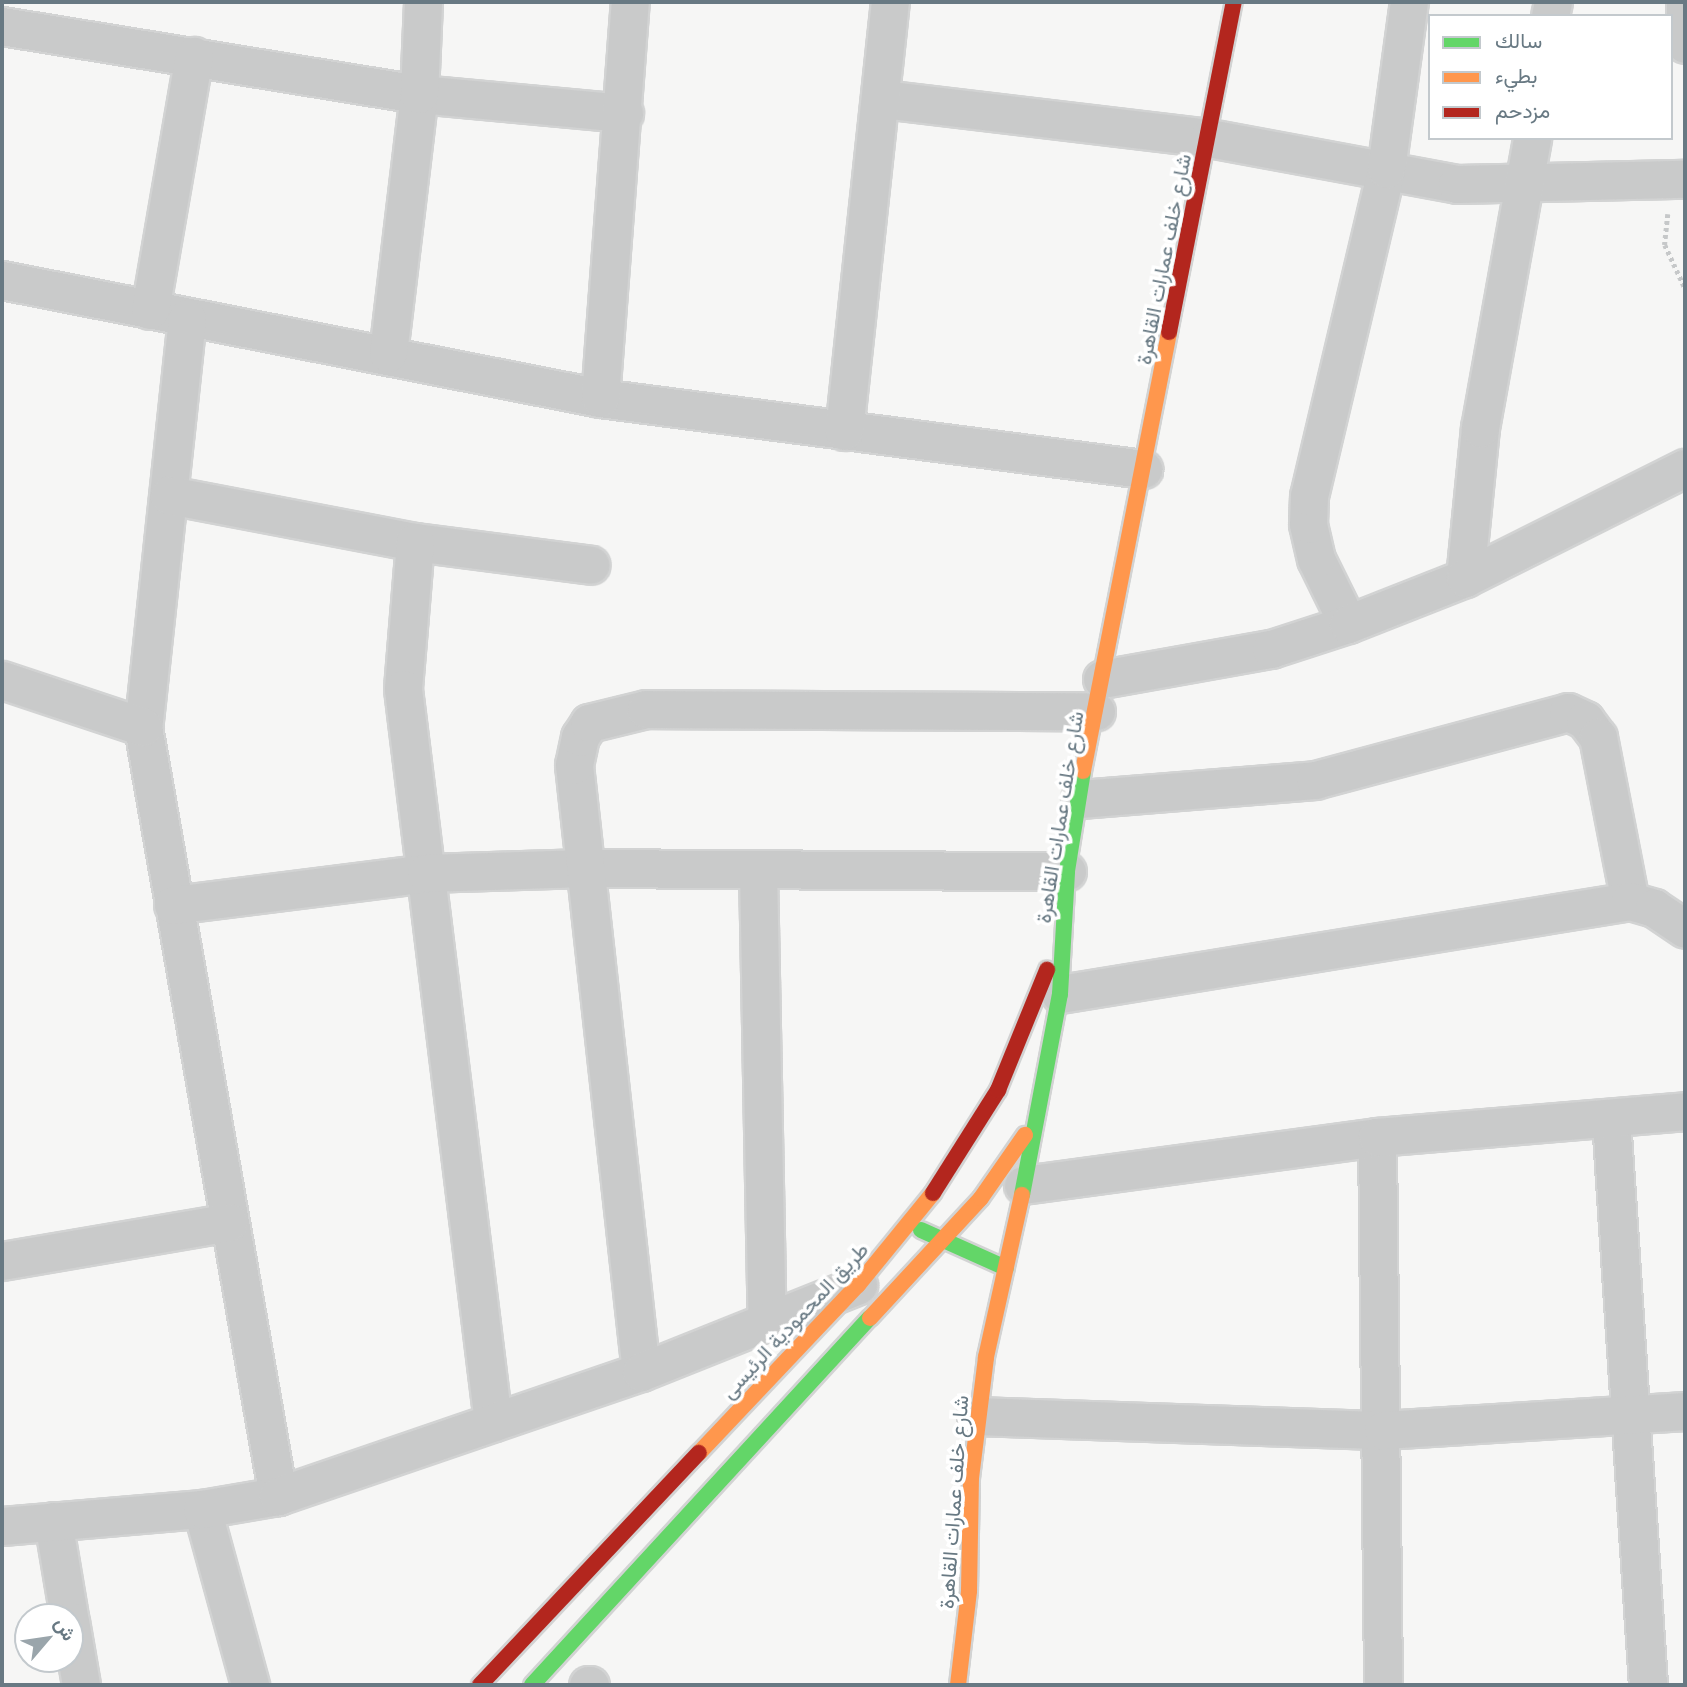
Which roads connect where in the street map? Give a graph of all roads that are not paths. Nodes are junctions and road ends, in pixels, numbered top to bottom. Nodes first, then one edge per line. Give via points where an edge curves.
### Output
1 (424, 2) edge
2 (630, 2) edge
3 (890, 2) edge
4 (1234, 2) edge
5 (1409, 2) edge
6 (1685, 2) edge
7 (2, 26) edge
8 (1685, 44) edge
9 (194, 56) junction
10 (419, 94) junction
11 (883, 99) junction
12 (624, 113) junction
13 (1209, 138) junction
14 (1532, 140) edge
15 (1386, 169) junction
16 (1679, 179) edge
17 (1526, 186) junction
18 (2, 280) edge
19 (150, 310) junction
20 (187, 318) junction
21 (388, 353) junction
22 (600, 398) junction
23 (844, 431) junction
24 (1685, 468) edge
25 (1143, 469) junction
26 (169, 495) junction
27 (415, 542) junction
28 (591, 565) dead end
29 (1465, 578) junction
30 (1348, 624) junction
31 (2, 680) edge
32 (1099, 695) junction
33 (143, 727) junction
34 (1080, 800) junction
35 (585, 868) junction
36 (758, 870) junction
37 (1068, 871) junction
38 (426, 873) junction
39 (1630, 901) junction
40 (173, 905) junction
41 (1685, 929) edge
42 (1062, 932) junction
43 (1060, 994) junction
44 (1042, 1104) junction
45 (1685, 1111) edge
46 (1611, 1119) junction
47 (1377, 1137) junction
48 (1023, 1185) junction
49 (229, 1222) junction
50 (910, 1225) junction
51 (942, 1239) junction
52 (2, 1261) edge
53 (1006, 1268) junction
54 (858, 1285) junction
55 (767, 1321) junction
56 (641, 1372) junction
57 (1685, 1411) edge
58 (1628, 1415) junction
59 (976, 1416) junction
60 (494, 1422) junction
61 (1383, 1430) junction
62 (278, 1496) junction
63 (202, 1508) junction
64 (53, 1521) junction
65 (2, 1526) edge
66 (67, 1603) edge
67 (250, 1685) edge
68 (480, 1685) edge
69 (532, 1685) edge
70 (958, 1685) edge
71 (1383, 1685) edge
72 (1648, 1685) edge

1 - 10 street
2 - 12 street
3 - 11 street
4 - 13 street, شارع خلف عمارات القاهرة
5 - 15 street
6 - 8 street
7 - 9 street
9 - 10 street
9 - 19 street
10 - 12 street
10 - 21 street
11 - 13 street
11 - 23 street
12 - 22 street
13 - 15 street
13 - 25 street, شارع خلف عمارات القاهرة
14 - 17 street
15 - 17 street via 1457,184
15 - 30 street via 1309,496 1308,524 1316,559
16 - 17 street
17 - 29 street via 1480,428
18 - 19 street
19 - 20 street
20 - 21 street
20 - 26 street
21 - 22 street
22 - 23 street
23 - 25 street
24 - 29 street
25 - 32 street, شارع خلف عمارات القاهرة
26 - 27 street
26 - 33 street
27 - 28 street
27 - 38 street via 403,689
29 - 30 street
30 - 32 street
31 - 33 street
32 - 34 street, شارع خلف عمارات القاهرة
32 - 35 street via 646,709 589,723 580,737 574,765
33 - 40 street
34 - 37 street, شارع خلف عمارات القاهرة
34 - 39 street via 1315,780 1568,712 1585,720 1598,737
35 - 36 street
35 - 38 street
35 - 56 street
36 - 37 street
36 - 55 street
37 - 42 street, شارع خلف عمارات القاهرة
38 - 40 street
38 - 60 street
39 - 41 street via 1654,908
39 - 43 street
40 - 49 street
42 - 43 street, شارع خلف عمارات القاهرة
42 - 50 street, طريق المحمودية الرئيسى via 998,1090 950,1172
43 - 44 street, شارع خلف عمارات القاهرة
44 - 48 street, شارع خلف عمارات القاهرة
44 - 51 street via 996,1180
45 - 46 street
46 - 47 street
46 - 58 street
47 - 48 street
47 - 61 street
48 - 53 street, شارع خلف عمارات القاهرة
49 - 52 street
49 - 62 street
50 - 51 street
50 - 54 street, طريق المحمودية الرئيسى
51 - 53 street
51 - 69 street
53 - 59 street, شارع خلف عمارات القاهرة
54 - 55 street
54 - 68 street, طريق المحمودية الرئيسى
55 - 56 street
56 - 60 street
57 - 58 street
58 - 61 street
58 - 72 street
59 - 61 street
59 - 70 street, شارع خلف عمارات القاهرة via 969,1591
60 - 62 street
61 - 71 street
62 - 63 street
63 - 64 street
63 - 67 street
64 - 65 street
64 - 66 street

